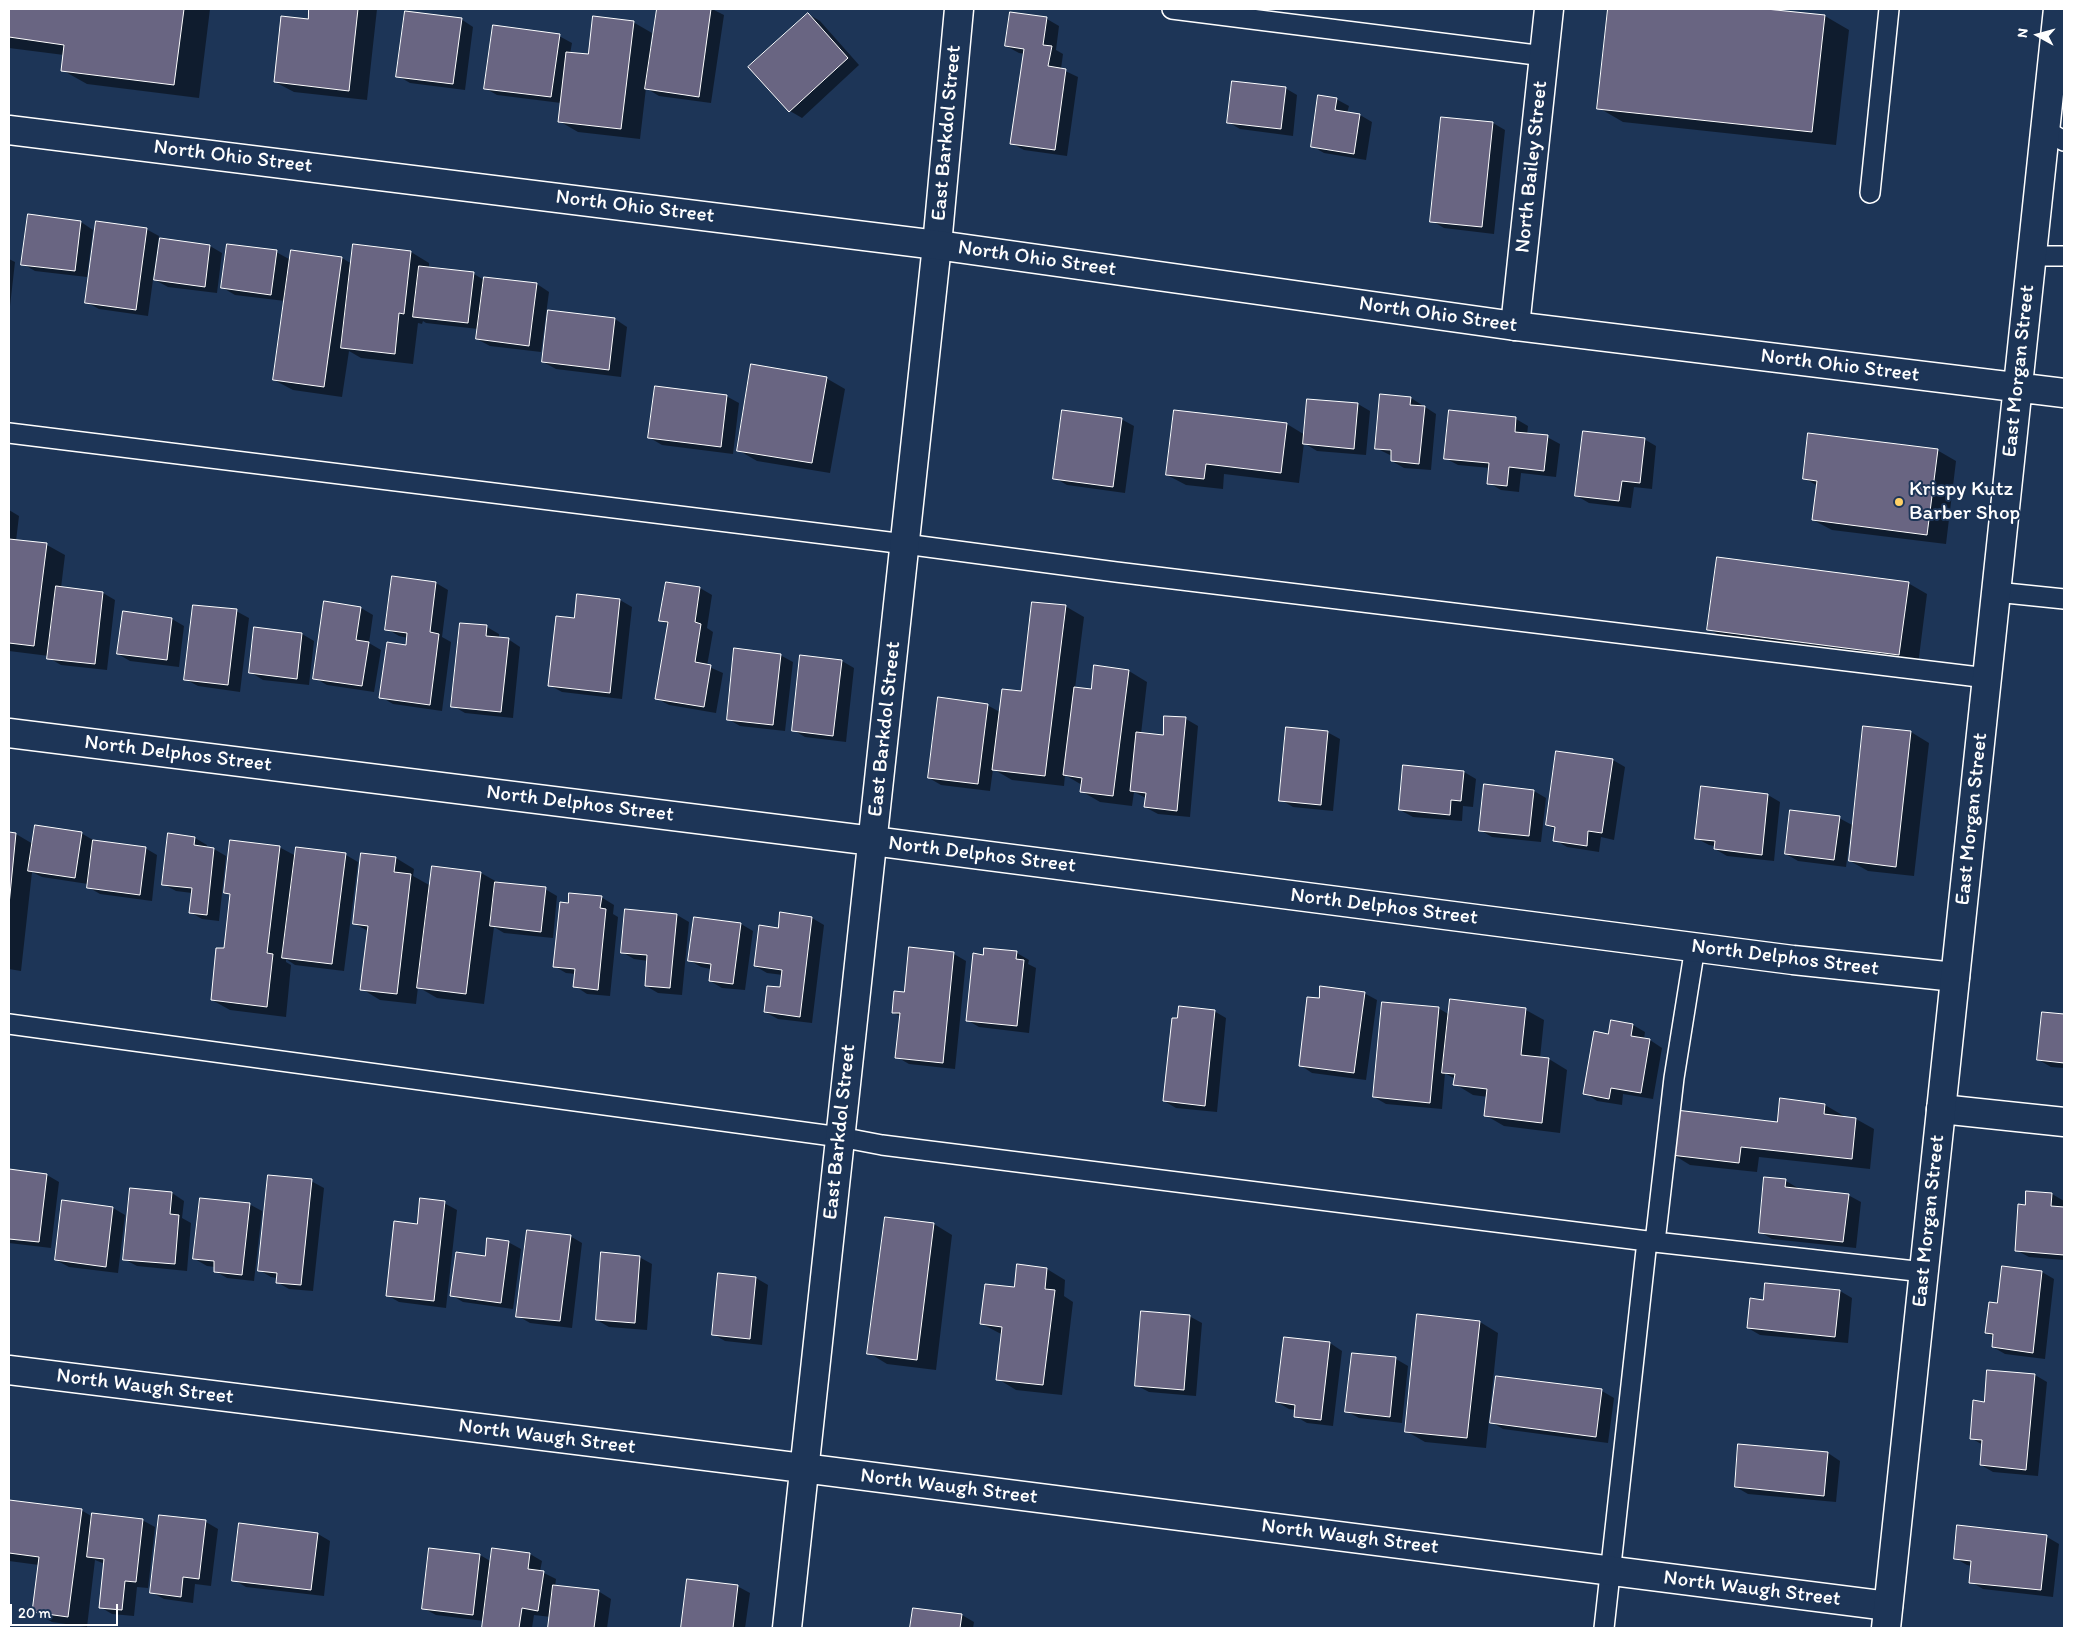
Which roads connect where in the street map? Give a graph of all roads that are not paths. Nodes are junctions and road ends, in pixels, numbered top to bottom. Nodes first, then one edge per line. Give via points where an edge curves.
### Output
1 (959, 9) edge
2 (1172, 9) edge
3 (1549, 9) edge
4 (1889, 9) edge
5 (2058, 9) edge
6 (1544, 56) junction
7 (9, 130) edge
8 (2054, 136) edge
9 (1870, 193) dead end
10 (937, 245) junction
11 (2032, 256) junction
12 (2064, 256) edge
13 (1515, 326) junction
14 (2018, 388) junction
15 (2064, 393) edge
16 (9, 433) edge
17 (905, 544) junction
18 (1996, 592) junction
19 (2064, 599) edge
20 (1987, 678) junction
21 (9, 733) edge
22 (872, 840) junction
23 (1695, 947) junction
24 (1955, 977) junction
25 (9, 1024) edge
26 (1941, 1108) junction
27 (2064, 1122) edge
28 (840, 1137) junction
29 (1651, 1242) junction
30 (1924, 1272) junction
31 (9, 1370) edge
32 (803, 1468) junction
33 (1611, 1570) junction
34 (1887, 1617) edge
35 (786, 1628) edge
36 (1604, 1628) edge

1 - 10 street, East Barkdol Street
2 - 6 lane
3 - 6 street, North Bailey Street
4 - 9 lane
5 - 8 street, East Morgan Street
6 - 13 street, North Bailey Street
7 - 10 street, North Ohio Street
8 - 11 street, East Morgan Street
10 - 13 street, North Ohio Street
10 - 17 street, East Barkdol Street
11 - 12 lane
11 - 14 street, East Morgan Street
13 - 14 street, North Ohio Street
14 - 15 street, North Ohio Street
14 - 18 street, East Morgan Street
16 - 17 lane
17 - 20 lane
17 - 22 street, East Barkdol Street
18 - 19 lane
18 - 20 street, East Morgan Street
20 - 24 street, East Morgan Street
21 - 22 street, North Delphos Street
22 - 23 street, North Delphos Street
22 - 28 street, East Barkdol Street
23 - 24 street, North Delphos Street
23 - 29 lane
24 - 26 street, East Morgan Street
25 - 28 lane
26 - 27 street
26 - 30 street, East Morgan Street
28 - 29 lane via 882,1145
28 - 32 street, East Barkdol Street
29 - 30 lane
29 - 33 lane
30 - 34 street, East Morgan Street
31 - 32 street, North Waugh Street
32 - 33 street, North Waugh Street
32 - 35 street, East Barkdol Street
33 - 34 street, North Waugh Street
33 - 36 lane

